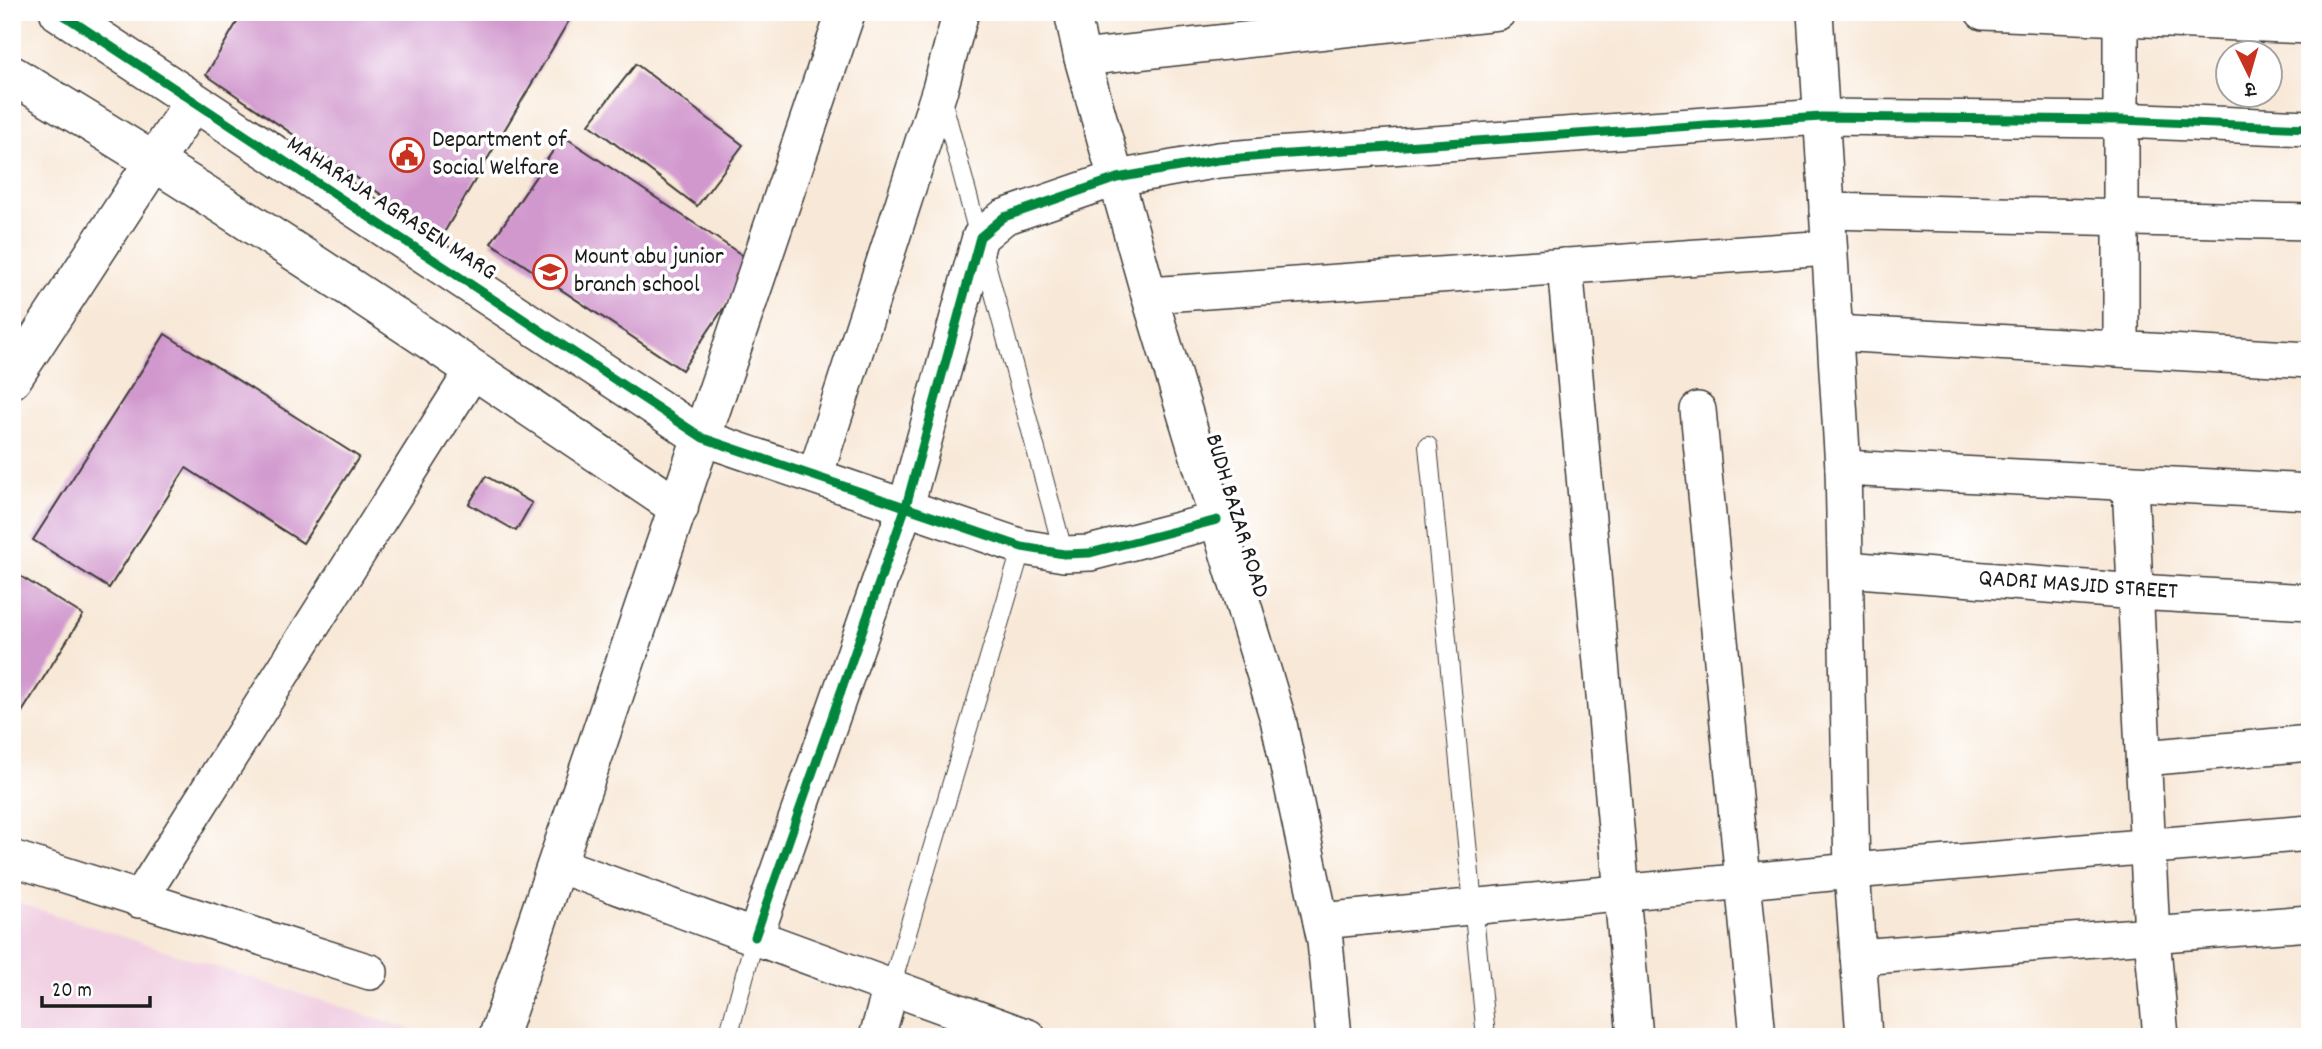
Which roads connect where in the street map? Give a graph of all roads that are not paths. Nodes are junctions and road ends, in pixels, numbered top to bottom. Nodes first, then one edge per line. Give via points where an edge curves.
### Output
1 (59, 12) edge
2 (846, 12) edge
3 (961, 12) edge
4 (1072, 12) edge
5 (1498, 12) edge
6 (1815, 12) edge
7 (1983, 12) edge
8 (2121, 16) edge
9 (2310, 26) edge
10 (1082, 58) junction
11 (12, 75) edge
12 (940, 89) junction
13 (192, 102) junction
14 (1821, 117) junction
15 (2121, 120) junction
16 (2310, 128) edge
17 (155, 160) junction
18 (1117, 178) junction
19 (1827, 211) junction
20 (2123, 219) junction
21 (2310, 222) edge
22 (980, 237) junction
23 (1829, 247) junction
24 (1565, 266) junction
25 (1149, 295) junction
26 (1835, 333) junction
27 (2121, 349) junction
28 (2310, 360) edge
29 (474, 369) junction
30 (12, 379) edge
31 (1698, 410) dead end
32 (703, 438) junction
33 (1428, 446) dead end
34 (1843, 468) junction
35 (815, 476) junction
36 (2130, 483) junction
37 (2310, 492) edge
38 (905, 506) junction
39 (679, 508) junction
40 (1217, 520) junction
41 (1022, 547) junction
42 (1064, 555) junction
43 (1846, 569) junction
44 (2136, 592) junction
45 (2310, 601) edge
46 (2310, 743) edge
47 (2144, 758) junction
48 (2310, 832) edge
49 (2148, 848) junction
50 (12, 859) edge
51 (556, 864) junction
52 (1852, 871) junction
53 (1744, 884) junction
54 (1620, 894) junction
55 (139, 900) junction
56 (1473, 907) junction
57 (1321, 921) junction
58 (2310, 923) edge
59 (2152, 936) junction
60 (755, 937) junction
61 (1858, 957) junction
62 (370, 972) dead end
63 (891, 987) junction
64 (498, 1037) edge
65 (728, 1037) edge
66 (877, 1037) edge
67 (1028, 1037) edge
68 (1334, 1037) edge
69 (1486, 1037) edge
70 (1635, 1037) edge
71 (1758, 1037) edge
72 (1864, 1037) edge
73 (2161, 1037) edge

1 - 13 street, MAHARAJA AGRASEN MARG
2 - 32 street
3 - 12 street
4 - 10 street, BUDH BAZAR ROAD
5 - 10 street
6 - 14 street
7 - 8 street
8 - 9 street
8 - 15 street
10 - 18 street, BUDH BAZAR ROAD
11 - 17 street
12 - 22 lane
12 - 35 street
13 - 17 street
13 - 32 street, MAHARAJA AGRASEN MARG
14 - 15 street
14 - 18 street via 1263,156
14 - 19 street
15 - 16 street
15 - 20 street
17 - 29 street
17 - 30 street
18 - 22 street via 1004,217
18 - 25 street, BUDH BAZAR ROAD
19 - 20 street
19 - 23 street
20 - 21 street
20 - 27 street
22 - 38 street
22 - 42 lane
23 - 24 street
23 - 26 street
24 - 25 street
24 - 54 street
25 - 40 street, BUDH BAZAR ROAD
26 - 27 street
26 - 34 street
27 - 28 street
29 - 39 street
29 - 55 street
31 - 53 street
32 - 35 street
32 - 39 street
33 - 56 lane
34 - 36 street
34 - 43 street
35 - 38 street
36 - 37 street
36 - 44 street
38 - 41 street
38 - 60 street
39 - 51 street
40 - 42 street via 1090,553
40 - 57 street, BUDH BAZAR ROAD via 1278,719
41 - 42 street
41 - 63 lane
43 - 44 street, QADRI MASJID STREET
43 - 52 street
44 - 45 street, QADRI MASJID STREET
44 - 47 street
46 - 47 street
47 - 49 street
48 - 49 street
49 - 52 street
49 - 59 street
50 - 55 street
51 - 60 street
51 - 64 street
52 - 53 street
52 - 61 street
53 - 54 street
53 - 71 street
54 - 56 street
54 - 70 street
55 - 62 street
56 - 57 street
56 - 69 lane
57 - 68 street, BUDH BAZAR ROAD
58 - 59 street
59 - 61 street
59 - 73 street
60 - 63 street
60 - 65 lane
61 - 72 street
63 - 66 street
63 - 67 street

